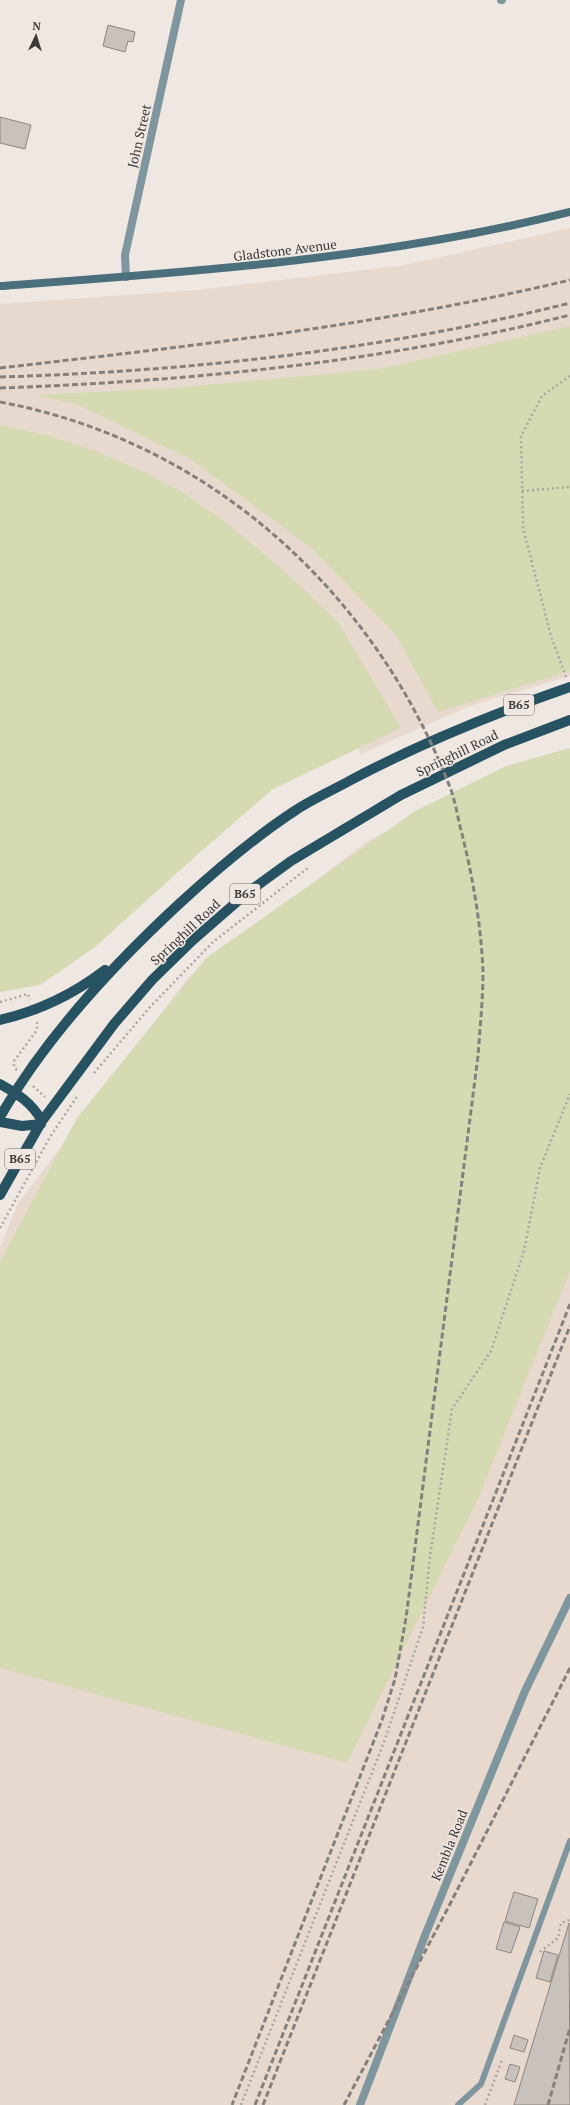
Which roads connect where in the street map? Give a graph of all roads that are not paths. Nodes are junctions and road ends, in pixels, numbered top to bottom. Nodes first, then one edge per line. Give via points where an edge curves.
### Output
1 (181, 0) edge
2 (570, 212) edge
3 (126, 277) junction
4 (0, 286) edge
5 (570, 687) edge
6 (570, 720) edge
7 (134, 945) junction
8 (0, 1020) edge
9 (0, 1084) edge
10 (14, 1092) junction
11 (0, 1117) edge
12 (0, 1122) edge
13 (42, 1123) junction
14 (0, 1195) edge
15 (570, 1598) edge
16 (570, 1841) edge
17 (360, 2105) edge
18 (458, 2105) edge

1 - 3 street, John Street via 124,255
2 - 3 main road, Gladstone Avenue via 366,252 271,265
3 - 4 main road, Gladstone Avenue
5 - 7 main road, Springhill Road / B65 via 468,725 383,763 297,809 231,856
6 - 13 main road, Springhill Road / B65 via 504,745 401,795 291,861 247,893 193,940 132,1002
7 - 8 main road via 92,980 71,993 33,1010
7 - 10 main road, Springhill Road / B65 via 88,996
9 - 10 main road
10 - 11 main road, Springhill Road / B65
10 - 13 main road via 30,1104
12 - 13 main road via 22,1126
13 - 14 main road, Springhill Road / B65
15 - 17 street, Kembla Road via 522,1698 426,1933
16 - 18 lane via 481,2084

